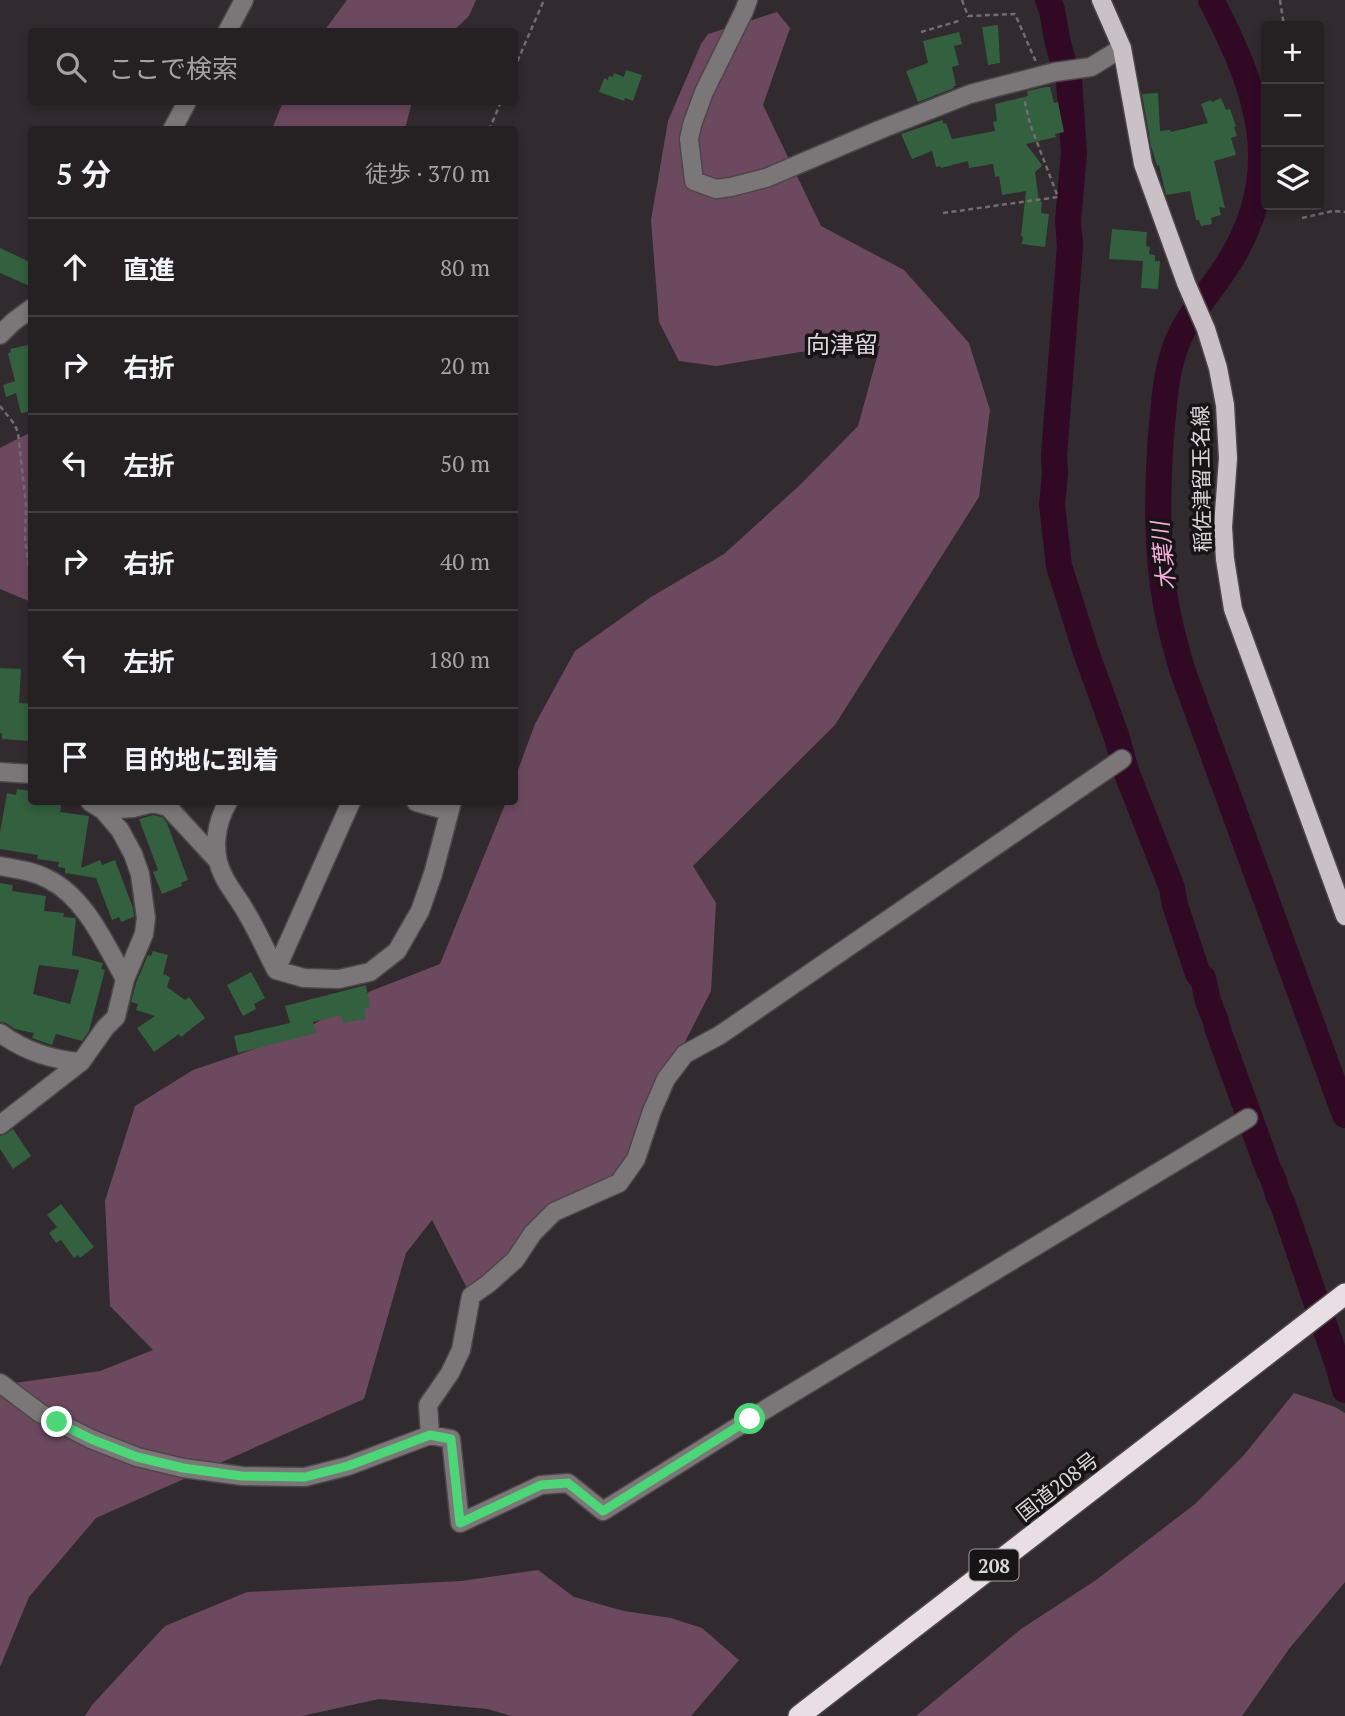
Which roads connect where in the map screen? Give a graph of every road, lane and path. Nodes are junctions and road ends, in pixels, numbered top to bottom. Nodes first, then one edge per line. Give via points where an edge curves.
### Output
1 (244, 0) edge
2 (544, 0) edge
3 (748, 0) edge
4 (962, 0) edge
5 (1101, 0) edge
6 (1280, 0) edge
7 (962, 20) dead end
8 (1283, 21) edge
9 (229, 28) edge
10 (921, 32) dead end
11 (1122, 48) junction
12 (518, 60) edge
13 (1047, 72) junction
14 (1022, 89) dead end
15 (185, 105) edge
16 (499, 105) edge
17 (174, 126) edge
18 (491, 126) edge
19 (1345, 212) edge
20 (943, 213) dead end
21 (1302, 218) dead end
22 (28, 311) edge
23 (0, 335) edge
24 (0, 406) edge
25 (28, 561) edge
26 (1122, 759) dead end
27 (0, 772) edge
28 (28, 774) edge
29 (145, 805) edge
30 (160, 805) edge
31 (226, 805) edge
32 (350, 805) edge
33 (97, 806) edge
34 (451, 806) edge
35 (217, 860) junction
36 (0, 866) edge
37 (1345, 916) edge
38 (276, 970) junction
39 (125, 979) junction
40 (0, 1033) edge
41 (81, 1062) junction
42 (1248, 1118) dead end
43 (0, 1125) edge
44 (1345, 1294) edge
45 (0, 1383) edge
46 (430, 1435) junction
47 (799, 1716) edge

1 - 9 street
2 - 12 path
3 - 13 street via 704,92 689,139 694,181 716,189 766,178 970,94
4 - 13 path via 968,16 1015,14
5 - 11 main road, 稲佐津留玉名線
6 - 8 path
7 - 10 path
11 - 13 street via 1091,67
11 - 37 main road, 稲佐津留玉名線 via 1143,164 1218,368 1228,458 1225,559 1233,608
14 - 20 path via 1058,197
15 - 17 street
16 - 18 path
19 - 21 path
22 - 23 street
24 - 25 path via 18,433
26 - 46 street via 720,1035 685,1054 666,1079 636,1159 619,1183 554,1212 515,1261 471,1296 461,1350 428,1405
27 - 28 street
29 - 33 street
30 - 35 street via 168,807
31 - 35 street via 218,828
32 - 38 street
33 - 39 street via 120,830 140,874 144,934
34 - 38 street via 420,911 397,951 370,972 339,979 304,978
35 - 38 street
36 - 39 street via 27,870 75,898
39 - 41 street via 116,1017
40 - 41 street via 44,1055
41 - 43 street
42 - 46 street via 603,1511 568,1483 541,1485 460,1523 451,1439
44 - 47 highway, 国道208号 / 208
45 - 46 street via 40,1413 137,1457 242,1476 305,1477

